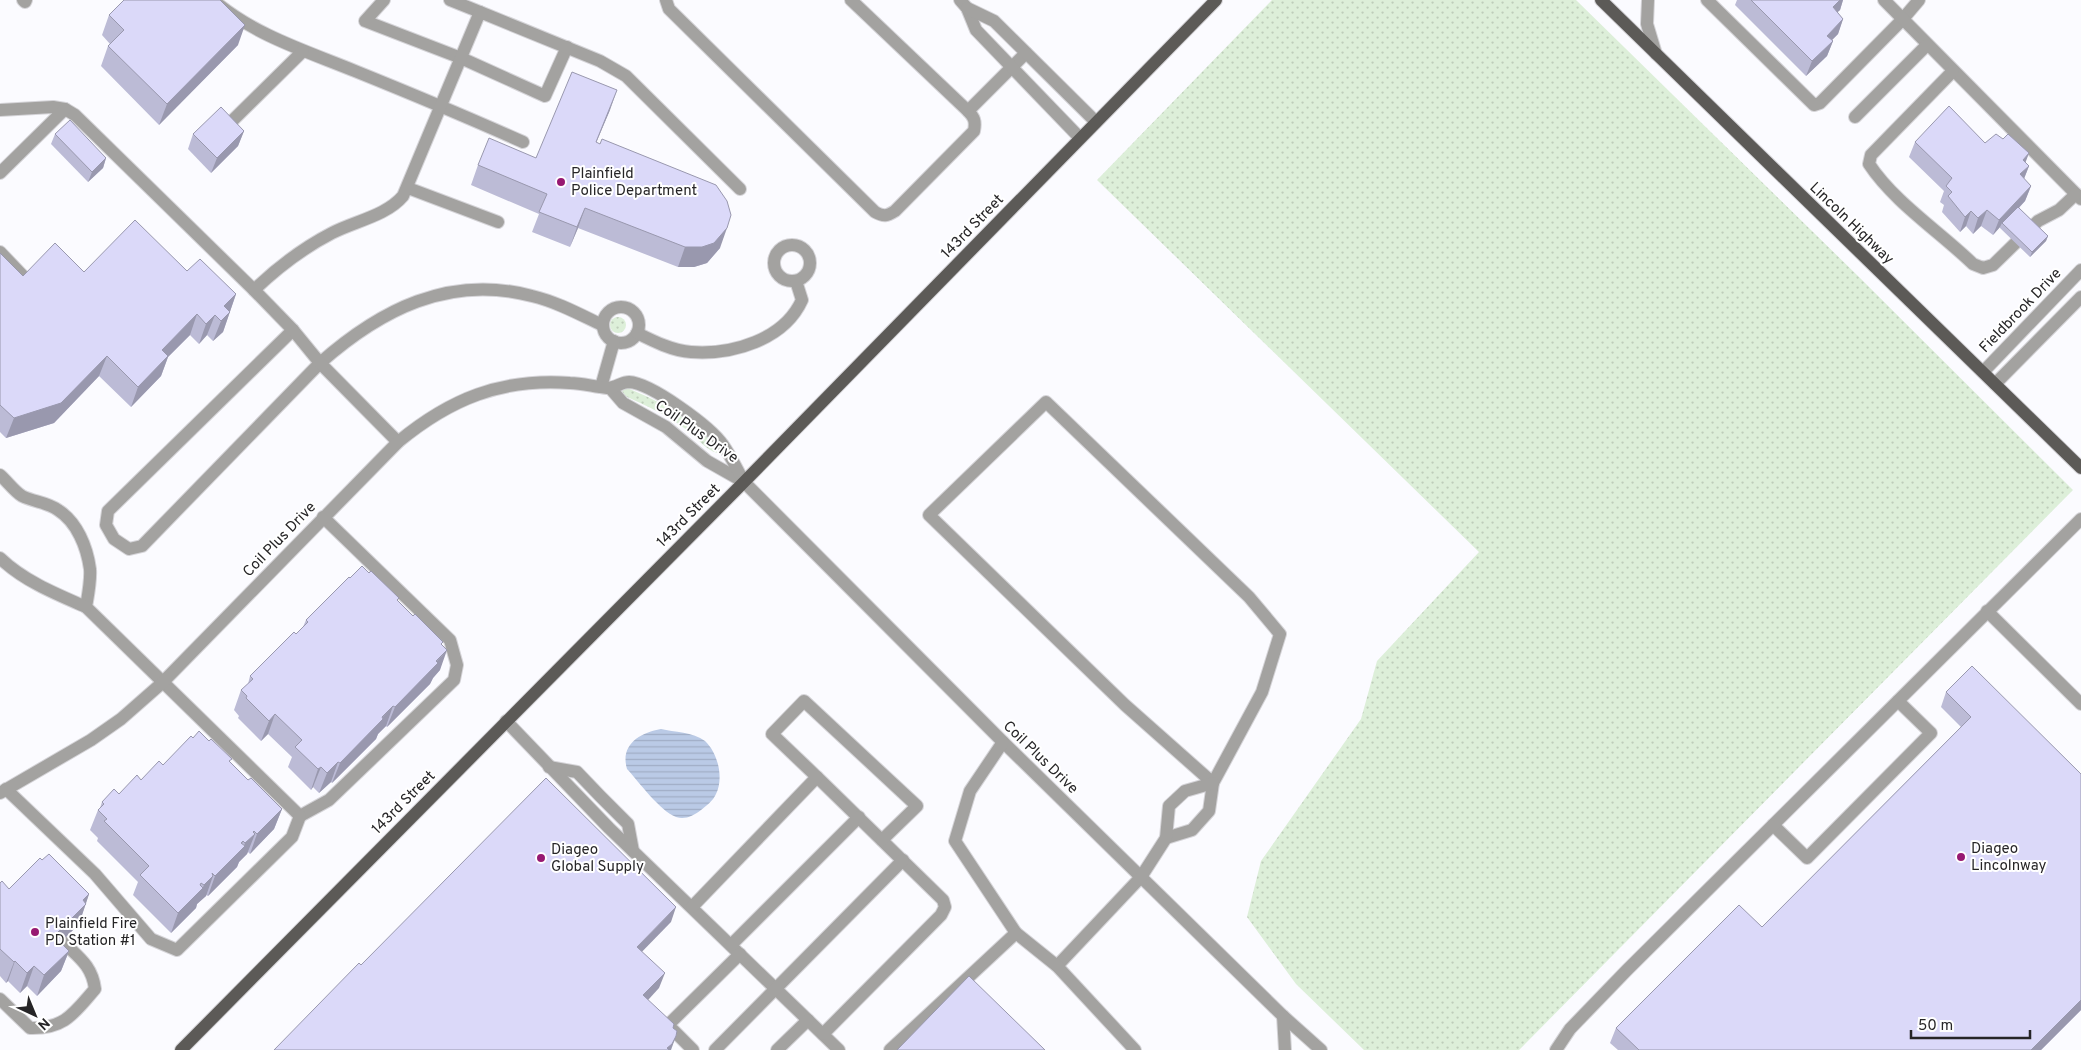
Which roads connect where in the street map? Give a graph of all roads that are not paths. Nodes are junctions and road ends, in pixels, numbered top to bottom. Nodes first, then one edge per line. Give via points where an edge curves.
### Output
1 (213, 0) edge
2 (384, 0) edge
3 (450, 0) edge
4 (666, 0) edge
5 (851, 0) edge
6 (1216, 0) edge
7 (1601, 0) edge
8 (1648, 0) edge
9 (1707, 0) edge
10 (1884, 0) edge
11 (1919, 0) edge
12 (963, 4) edge
13 (480, 12) junction
14 (1902, 20) junction
15 (1926, 45) junction
16 (567, 47) junction
17 (303, 51) junction
18 (1026, 53) junction
19 (1656, 54) junction
20 (461, 58) junction
21 (1012, 67) junction
22 (1953, 71) junction
23 (440, 106) junction
24 (65, 108) junction
25 (0, 110) edge
26 (968, 111) junction
27 (1855, 117) dead end
28 (231, 122) edge
29 (1096, 122) junction
30 (1080, 138) junction
31 (523, 142) dead end
32 (0, 173) edge
33 (408, 188) junction
34 (740, 189) dead end
35 (2078, 197) edge
36 (498, 222) dead end
37 (0, 252) edge
38 (2081, 270) edge
39 (22, 275) edge
40 (796, 281) dead end
41 (254, 290) junction
42 (2081, 297) edge
43 (602, 325) junction
44 (293, 330) junction
45 (637, 333) junction
46 (614, 341) junction
47 (320, 363) junction
48 (1983, 372) junction
49 (1995, 384) junction
50 (605, 387) junction
51 (398, 442) junction
52 (2081, 468) edge
53 (0, 475) edge
54 (744, 482) junction
55 (323, 517) junction
56 (2081, 519) edge
57 (0, 558) edge
58 (86, 608) junction
59 (1987, 612) junction
60 (162, 683) junction
61 (1898, 701) junction
62 (2081, 704) edge
63 (506, 721) junction
64 (1003, 742) junction
65 (549, 767) junction
66 (817, 777) junction
67 (1213, 783) junction
68 (3, 791) edge
69 (556, 794) edge
70 (300, 816) junction
71 (859, 816) junction
72 (1773, 825) junction
73 (1166, 838) junction
74 (882, 840) junction
75 (610, 847) edge
76 (633, 851) junction
77 (903, 860) junction
78 (1141, 877) junction
79 (692, 907) junction
80 (1016, 932) junction
81 (62, 941) edge
82 (735, 949) junction
83 (1057, 966) junction
84 (777, 990) junction
85 (0, 999) edge
86 (1283, 1016) junction
87 (808, 1020) junction
88 (823, 1034) junction
89 (182, 1050) edge
90 (693, 1050) edge
91 (716, 1050) edge
92 (778, 1050) edge
93 (840, 1050) edge
94 (890, 1050) edge
95 (1135, 1050) edge
96 (1285, 1050) edge
97 (1321, 1050) edge
98 (1556, 1050) edge

1 - 17 street via 251,28
2 - 20 street via 364,21
3 - 13 street
4 - 26 street via 669,9 882,216 895,211 974,131 974,117
5 - 26 street
6 - 29 main road, 143rd Street
7 - 19 main road, Lincoln Highway
8 - 19 street via 1647,24
9 - 14 street via 1814,105 1820,103
10 - 14 street
11 - 14 street
12 - 18 street via 994,21
12 - 21 street via 976,30
13 - 16 street
13 - 20 street
14 - 15 street
15 - 22 street
15 - 27 street
16 - 20 street via 545,96
16 - 34 street via 626,76
17 - 23 street
17 - 28 street
18 - 21 street
18 - 29 street
19 - 48 main road, Lincoln Highway
20 - 23 street
21 - 26 street
21 - 30 street
22 - 35 street
22 - 35 street via 1871,155 1869,164 1875,173 1918,217 1973,264 1983,268 1993,265 2038,221
23 - 31 street
23 - 33 street
24 - 25 street
24 - 32 street
24 - 41 street via 76,115
29 - 30 main road, 143rd Street
30 - 54 main road, 143rd Street
33 - 36 street
33 - 41 street via 397,204 388,210 332,233 298,252
37 - 39 street
38 - 48 street, Fieldbrook Drive
40 - 45 street via 802,300 791,318 762,339 743,346 715,352 689,352
41 - 44 street
42 - 49 street
43 - 45 street via 610,309 628,308 636,315
43 - 46 street via 606,336
43 - 47 street via 530,295 473,290 443,293 412,302 379,318
44 - 47 street
44 - 47 street via 108,511 106,525 114,539 129,549 150,540
45 - 46 street via 628,342
46 - 50 street
47 - 51 street
48 - 49 main road, Lincoln Highway
49 - 52 main road, Lincoln Highway
50 - 51 street, Coil Plus Drive via 569,382 522,383 472,395 437,412
50 - 54 street, Coil Plus Drive via 623,403 666,427 707,461
50 - 54 street, Coil Plus Drive via 629,382 673,402 723,444
51 - 55 street, Coil Plus Drive
53 - 58 street via 22,495 47,503 72,522 79,533 90,570
54 - 63 main road, 143rd Street
54 - 64 street, Coil Plus Drive
55 - 60 street, Coil Plus Drive
55 - 70 street via 450,640 457,664 454,680 329,800
56 - 59 street
57 - 58 street via 10,568 44,588
58 - 60 street
59 - 61 street
59 - 62 street
60 - 68 street, Coil Plus Drive via 99,735
60 - 70 street
61 - 72 street
61 - 72 street via 1931,734 1807,858
63 - 65 street
63 - 89 main road, 143rd Street
64 - 78 street, Coil Plus Drive
64 - 80 street via 970,791 955,841
65 - 69 street
65 - 76 street
66 - 71 street
66 - 74 street via 772,734 804,701 917,806
66 - 79 street
67 - 67 street via 1262,692 1280,634 1249,597 1046,402 929,515 1125,705
67 - 73 street via 1209,811 1192,830
67 - 73 street via 1185,791 1169,806
68 - 70 street via 95,874 151,939 177,950 292,837
71 - 74 street
71 - 82 street
72 - 98 street via 1570,1029
73 - 78 street
74 - 77 street
75 - 76 street
76 - 79 street
77 - 84 street
77 - 88 street via 943,900 944,912
78 - 83 street
78 - 86 street, Coil Plus Drive
79 - 82 street
80 - 83 street
80 - 94 street
81 - 85 street via 93,974 95,989 72,1015 55,1026 30,1028
82 - 84 street
82 - 90 street via 668,1025
83 - 95 street
84 - 87 street
84 - 91 street
86 - 96 street
86 - 97 street, Coil Plus Drive
87 - 88 street
87 - 92 street
88 - 93 street

